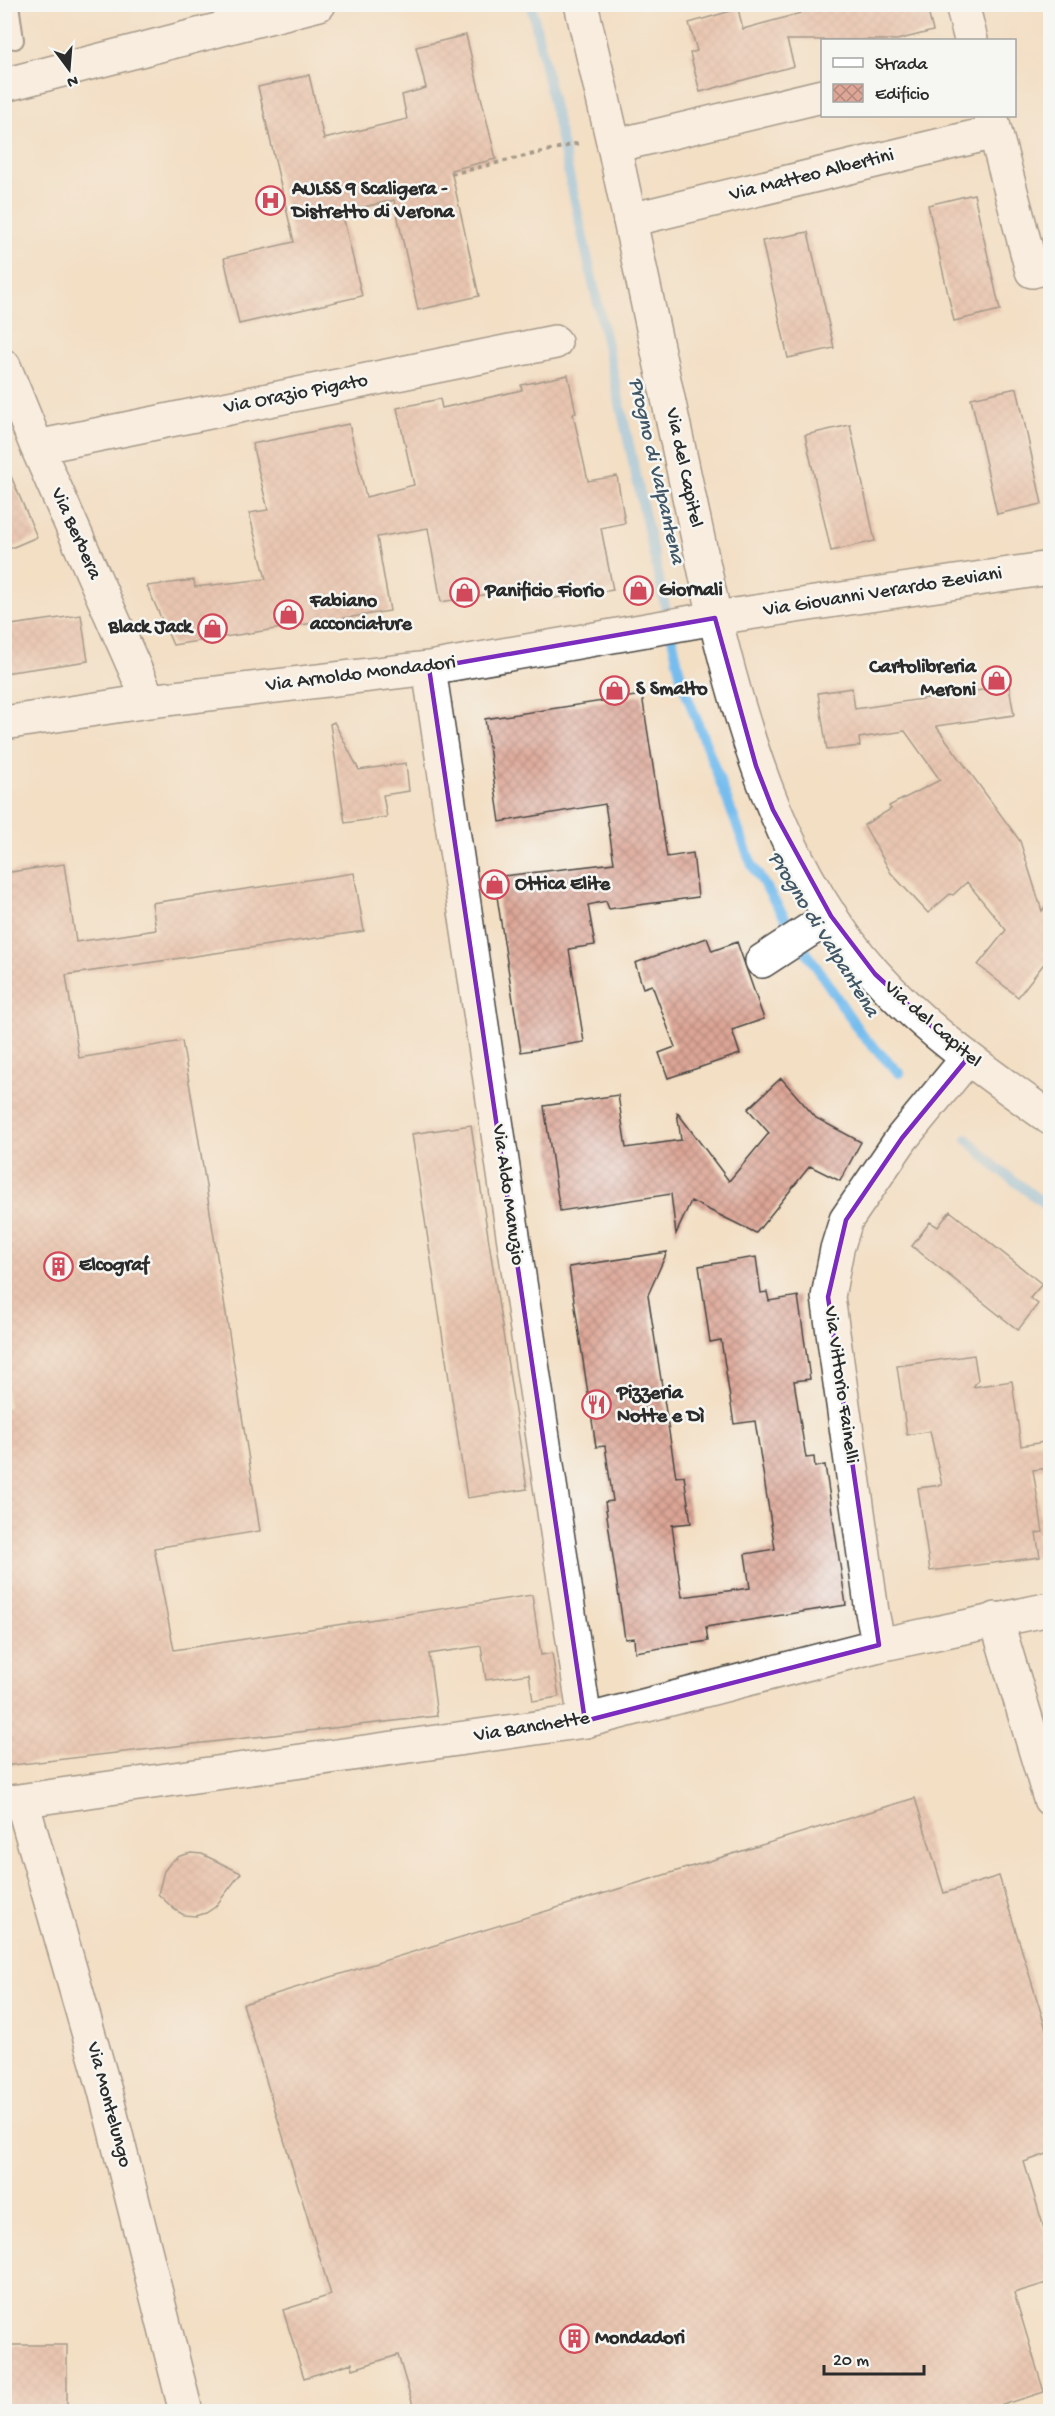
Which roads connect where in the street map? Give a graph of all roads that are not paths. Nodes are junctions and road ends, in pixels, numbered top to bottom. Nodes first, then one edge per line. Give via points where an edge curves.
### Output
1 (10, 4) edge
2 (320, 4) edge
3 (581, 4) edge
4 (962, 4) edge
5 (971, 39) edge
6 (15, 40) dead end
7 (4, 85) edge
8 (821, 96) edge
9 (993, 124) edge
10 (614, 146) junction
11 (630, 220) junction
12 (1041, 268) edge
13 (555, 342) dead end
14 (4, 366) edge
15 (37, 447) junction
16 (1050, 568) edge
17 (705, 620) junction
18 (429, 668) junction
19 (149, 701) junction
20 (4, 723) edge
21 (818, 924) junction
22 (762, 961) dead end
23 (967, 1059) junction
24 (1050, 1118) edge
25 (1050, 1609) edge
26 (996, 1619) junction
27 (879, 1645) junction
28 (585, 1721) junction
29 (1050, 1799) edge
30 (13, 1802) edge
31 (191, 2406) edge

1 - 6 lane
2 - 7 street
3 - 10 street, Via del Capitel
4 - 5 street
8 - 10 street
9 - 11 street, Via Matteo Albertini
9 - 12 street, Via Matteo Albertini
10 - 11 street, Via del Capitel
11 - 17 street, Via del Capitel
13 - 15 street, Via Orazio Pigato
14 - 15 street, Via Berbera
15 - 19 street, Via Berbera
16 - 17 street, Via Giovanni Verardo Zeviani
17 - 18 street, Via Arnoldo Mondadori
17 - 21 street, Via del Capitel via 778,820 820,900
18 - 19 street, Via Arnoldo Mondadori
18 - 28 street, Via Aldo Manuzio
19 - 20 street, Via Arnoldo Mondadori
21 - 22 street
21 - 23 street, Via del Capitel
23 - 24 street, Via del Capitel
23 - 27 street, Via Vittorio Fainelli via 902,1138 846,1220 828,1297
25 - 26 street, Via Banchette
26 - 27 street, Via Banchette
26 - 29 street
27 - 28 street, Via Banchette
28 - 30 street, Via Banchette
30 - 31 street, Via Montelungo via 105,2091

